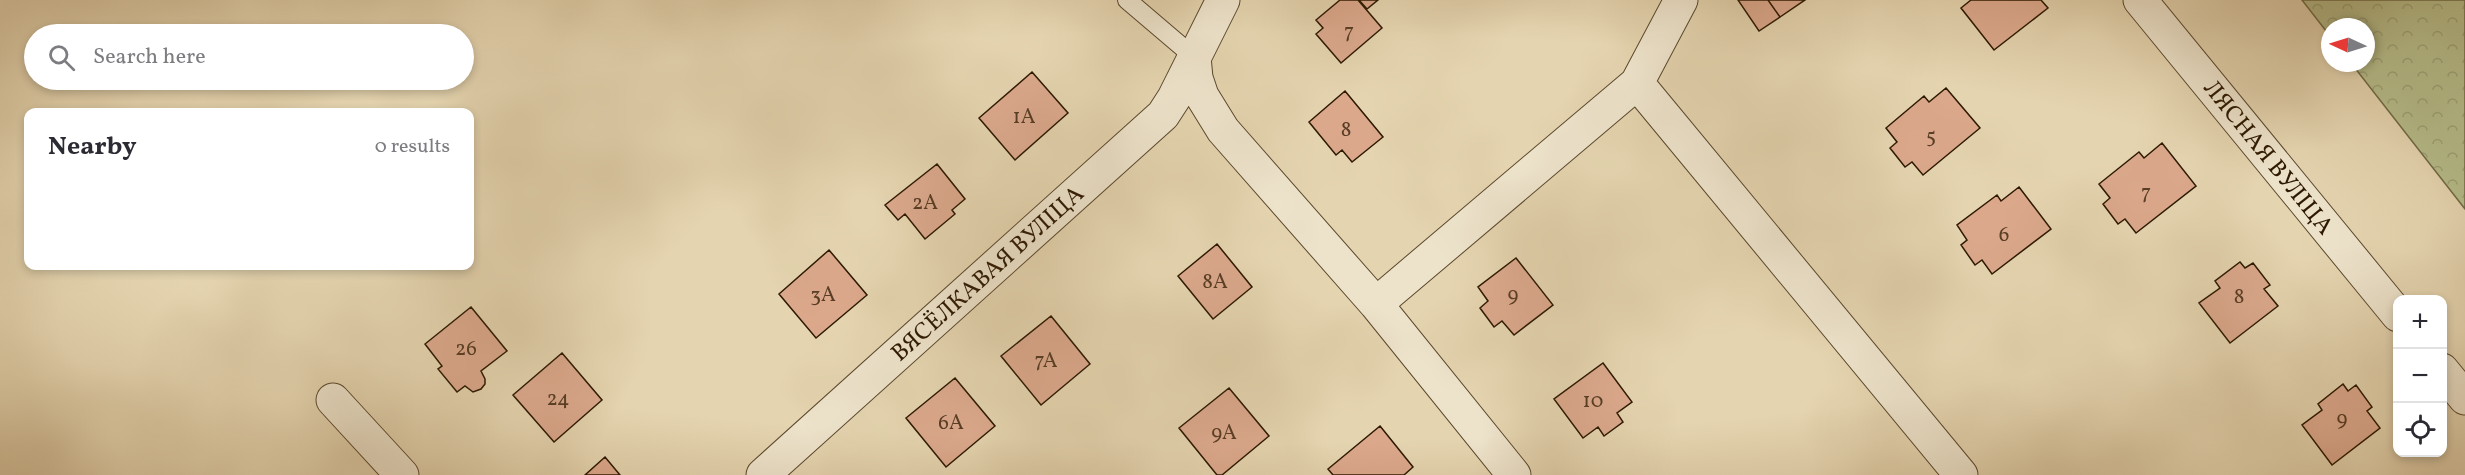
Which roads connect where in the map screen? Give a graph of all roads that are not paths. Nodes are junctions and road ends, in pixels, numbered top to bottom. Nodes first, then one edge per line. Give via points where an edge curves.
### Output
1 (1127, 0) edge
2 (1223, 0) edge
3 (1681, 0) edge
4 (2140, 0) edge
5 (1194, 57) junction
6 (1637, 83) junction
7 (1376, 304) junction
8 (2393, 310) edge
9 (2447, 376) edge
10 (2465, 398) edge
11 (333, 400) dead end
12 (402, 475) edge
13 (763, 475) edge
14 (1514, 475) edge
15 (1961, 475) edge

1 - 5 lane
2 - 5 street, ВЯСЁЛКАВАЯ ВУЛІЦА
3 - 6 street
4 - 8 street, ЛЯСНАЯ ВУЛІЦА
5 - 7 street via 1202,96 1223,130
5 - 13 street, ВЯСЁЛКАВАЯ ВУЛІЦА via 1163,115
6 - 7 street
6 - 15 street
7 - 14 street
9 - 10 street
11 - 12 street

